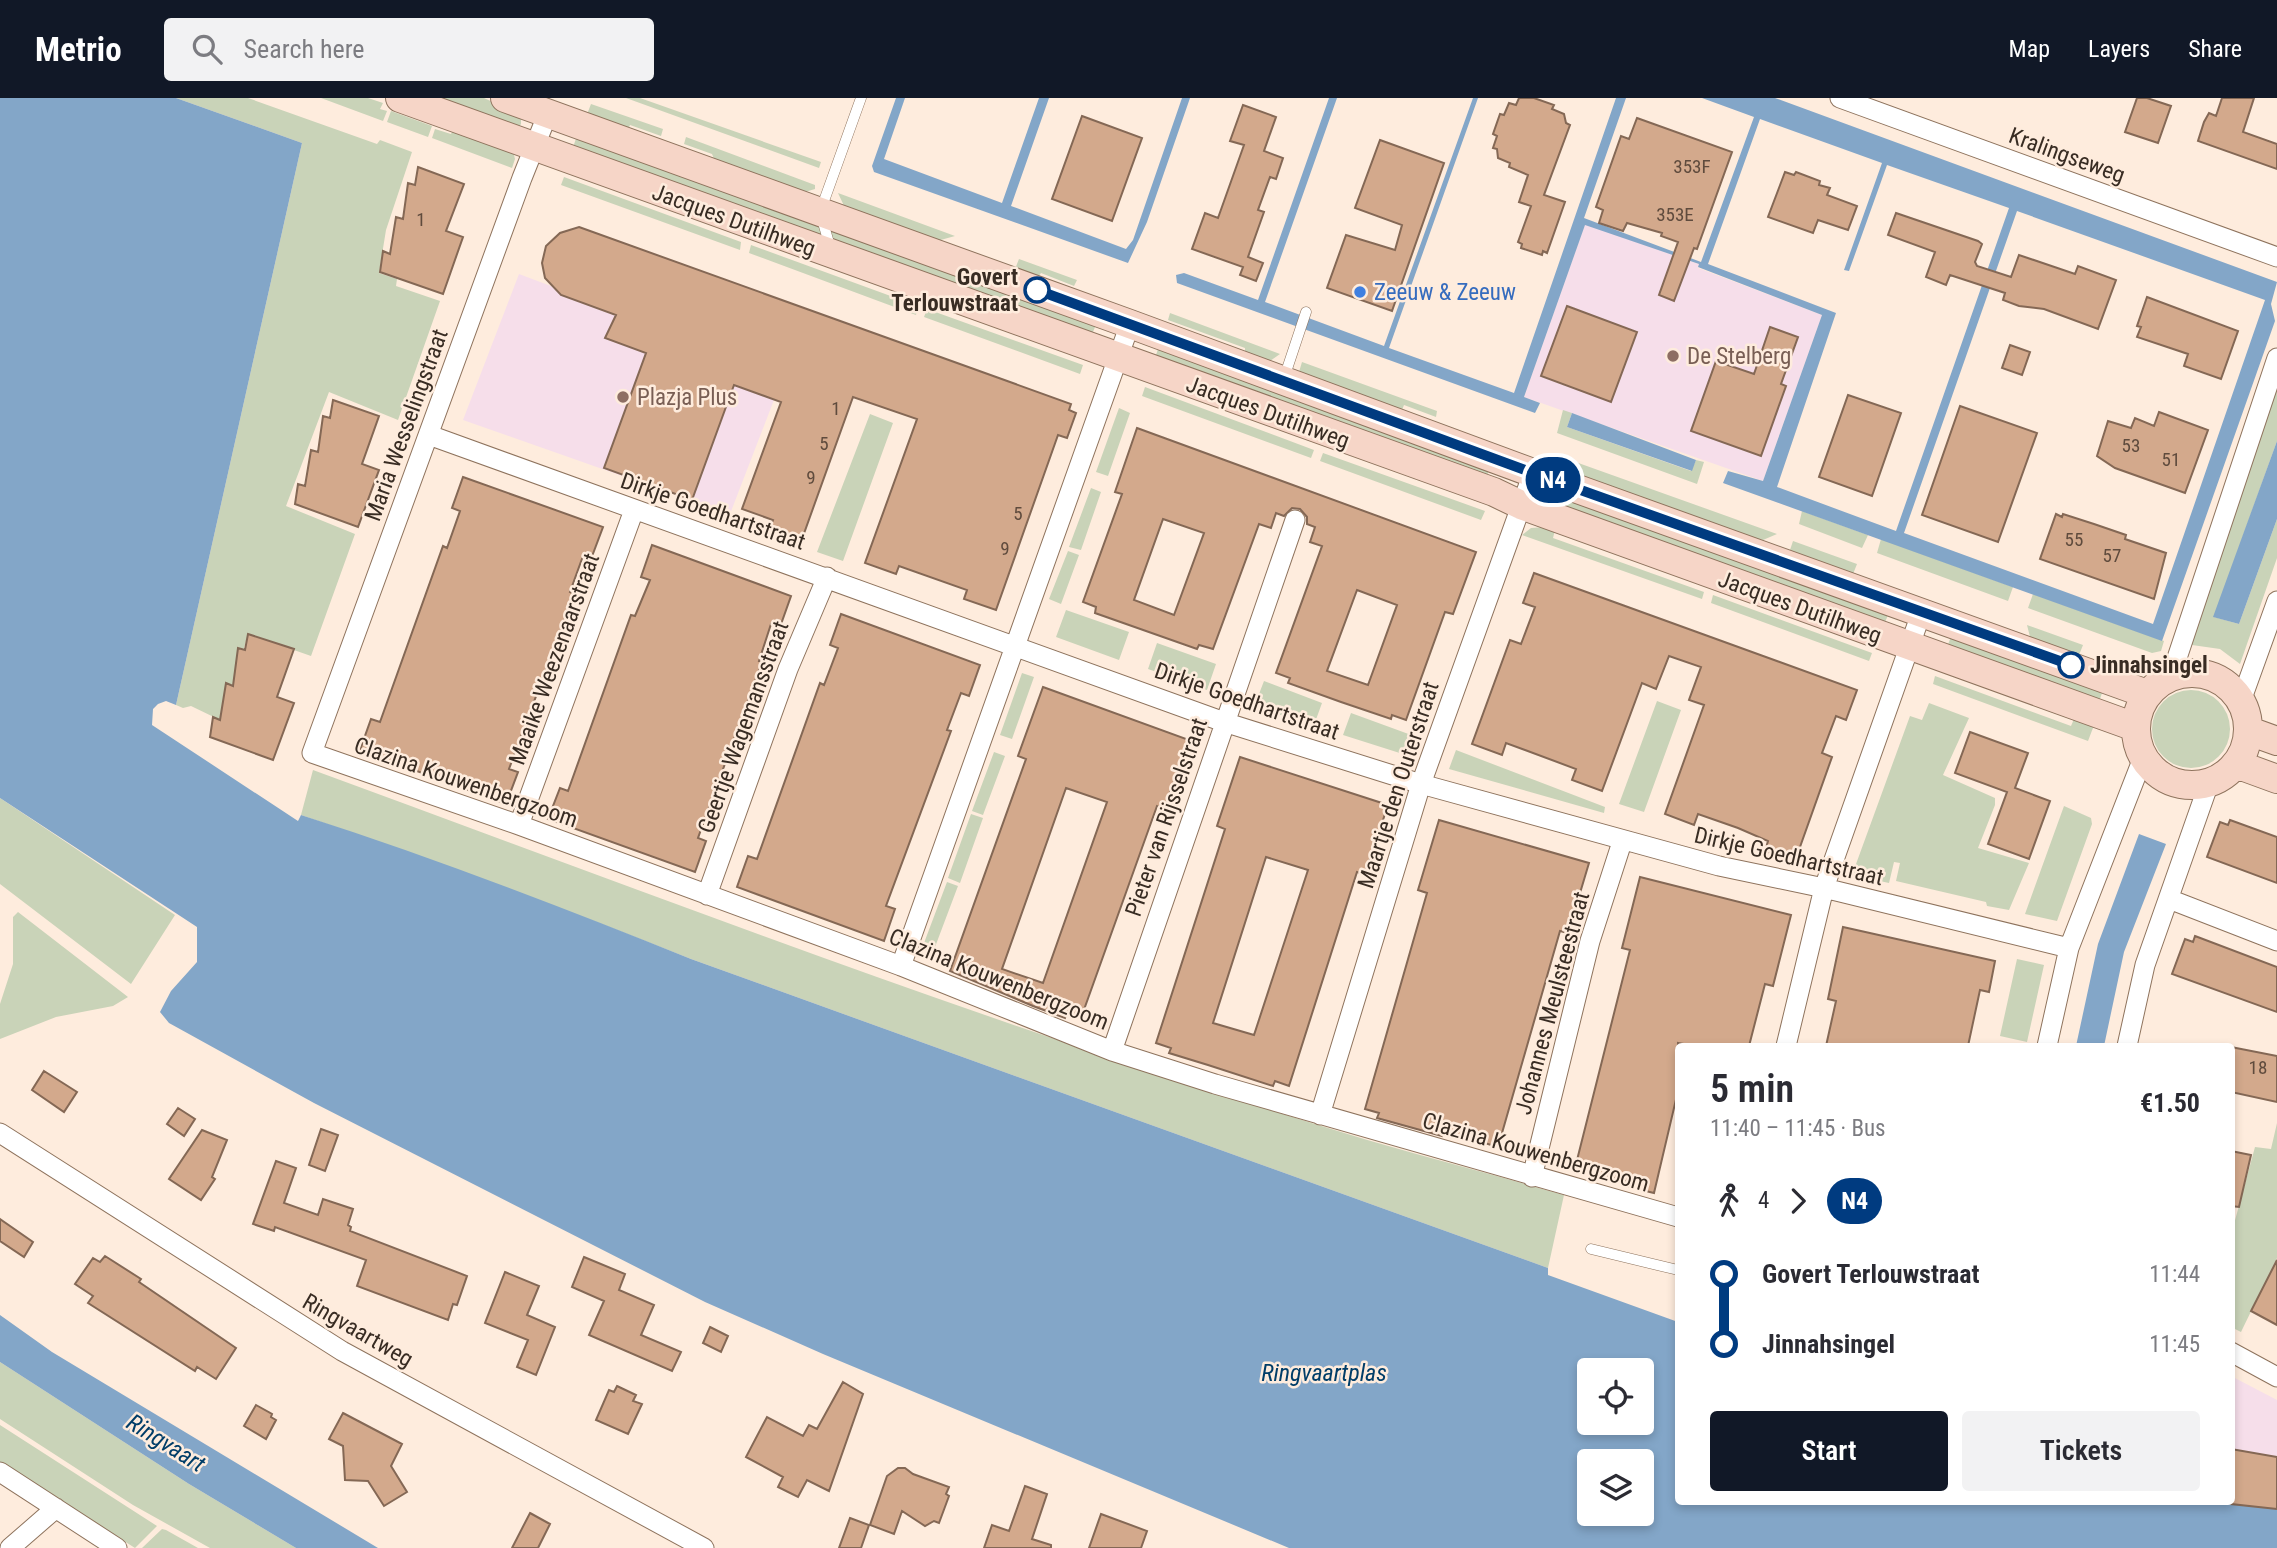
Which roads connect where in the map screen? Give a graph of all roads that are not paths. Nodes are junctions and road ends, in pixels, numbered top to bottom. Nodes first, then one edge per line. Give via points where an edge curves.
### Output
1 (400, 98) edge
2 (505, 98) edge
3 (862, 98) edge
4 (1839, 98) edge
5 (549, 110) junction
6 (534, 148) junction
7 (820, 212) junction
8 (833, 256) junction
9 (2277, 257) edge
10 (1306, 312) dead end
11 (1130, 324) junction
12 (2277, 358) edge
13 (1118, 359) junction
14 (1283, 380) junction
15 (429, 435) junction
16 (1533, 473) junction
17 (1521, 505) junction
18 (634, 510) junction
19 (1295, 520) dead end
20 (827, 577) junction
21 (2277, 601) edge
22 (1922, 611) junction
23 (1015, 646) junction
24 (1910, 647) junction
25 (2172, 676) junction
26 (2147, 694) junction
27 (2241, 701) junction
28 (1224, 722) junction
29 (2135, 727) junction
30 (2249, 731) junction
31 (2277, 741) edge
32 (312, 753) joint
33 (2143, 758) junction
34 (2236, 764) junction
35 (2277, 779) edge
36 (2209, 783) junction
37 (1421, 784) junction
38 (519, 825) junction
39 (1622, 842) junction
40 (1824, 888) junction
41 (707, 895) junction
42 (2169, 899) junction
43 (2277, 941) edge
44 (2069, 947) junction
45 (901, 966) junction
46 (1787, 1043) edge
47 (2048, 1043) edge
48 (2128, 1043) edge
49 (1112, 1051) junction
50 (1321, 1115) junction
51 (0, 1133) edge
52 (1532, 1177) junction
53 (1675, 1216) edge
54 (1591, 1249) dead end
55 (1675, 1269) edge
56 (2235, 1354) edge
57 (2277, 1377) edge
58 (0, 1472) edge
59 (56, 1508) junction
60 (10, 1548) edge
61 (117, 1548) edge
62 (704, 1548) edge

1 - 6 main road, Jacques Dutilhweg
2 - 5 main road, Jacques Dutilhweg
3 - 7 lane
4 - 9 street, Kralingseweg
5 - 6 street, Maria Wesselingstraat
5 - 7 main road, Jacques Dutilhweg
6 - 8 main road, Jacques Dutilhweg
6 - 15 street, Maria Wesselingstraat
7 - 8 lane
7 - 11 main road, Jacques Dutilhweg
8 - 13 main road, Jacques Dutilhweg
10 - 14 lane
11 - 13 street
11 - 14 main road, Jacques Dutilhweg
12 - 25 street
13 - 17 main road, Jacques Dutilhweg
13 - 23 street
14 - 16 main road, Jacques Dutilhweg
15 - 18 street, Dirkje Goedhartstraat
15 - 32 street, Maria Wesselingstraat
16 - 17 street, Maartje den Outerstraat
16 - 22 main road, Jacques Dutilhweg
17 - 24 main road, Jacques Dutilhweg
17 - 37 street, Maartje den Outerstraat
18 - 20 street, Dirkje Goedhartstraat
18 - 38 street, Maaike Weezenaarstraat
19 - 28 street, Pieter van Rijsselstraat
20 - 23 street, Dirkje Goedhartstraat
20 - 41 street, Geertje Wagemansstraat via 788,669
21 - 27 street
22 - 24 street
22 - 26 main road, Jacques Dutilhweg
23 - 28 street, Dirkje Goedhartstraat
23 - 45 street
24 - 29 main road, Jacques Dutilhweg
24 - 40 street
25 - 26 main road
25 - 27 main road via 2192,672 2211,676
26 - 29 main road
27 - 30 main road
28 - 37 street, Dirkje Goedhartstraat
28 - 49 street, Pieter van Rijsselstraat
29 - 33 main road
30 - 31 main road
30 - 34 main road
32 - 38 street, Clazina Kouwenbergzoom
33 - 36 main road via 2152,770 2172,781 2194,786
33 - 44 street
34 - 35 main road
34 - 36 main road
36 - 42 street
37 - 39 street, Dirkje Goedhartstraat
37 - 50 street, Maartje den Outerstraat
38 - 41 street, Clazina Kouwenbergzoom
39 - 40 street, Dirkje Goedhartstraat
39 - 52 street, Johannes Meulsteestraat via 1590,941
40 - 44 street, Dirkje Goedhartstraat
40 - 46 street
41 - 45 street, Clazina Kouwenbergzoom
42 - 43 street
42 - 48 street via 2145,965
44 - 47 street
45 - 49 street, Clazina Kouwenbergzoom
49 - 50 street, Clazina Kouwenbergzoom
50 - 52 street, Clazina Kouwenbergzoom
51 - 62 street, Ringvaartweg via 342,1351
52 - 53 street, Clazina Kouwenbergzoom
54 - 55 lane
56 - 57 street
58 - 59 street
59 - 60 street
59 - 61 street

